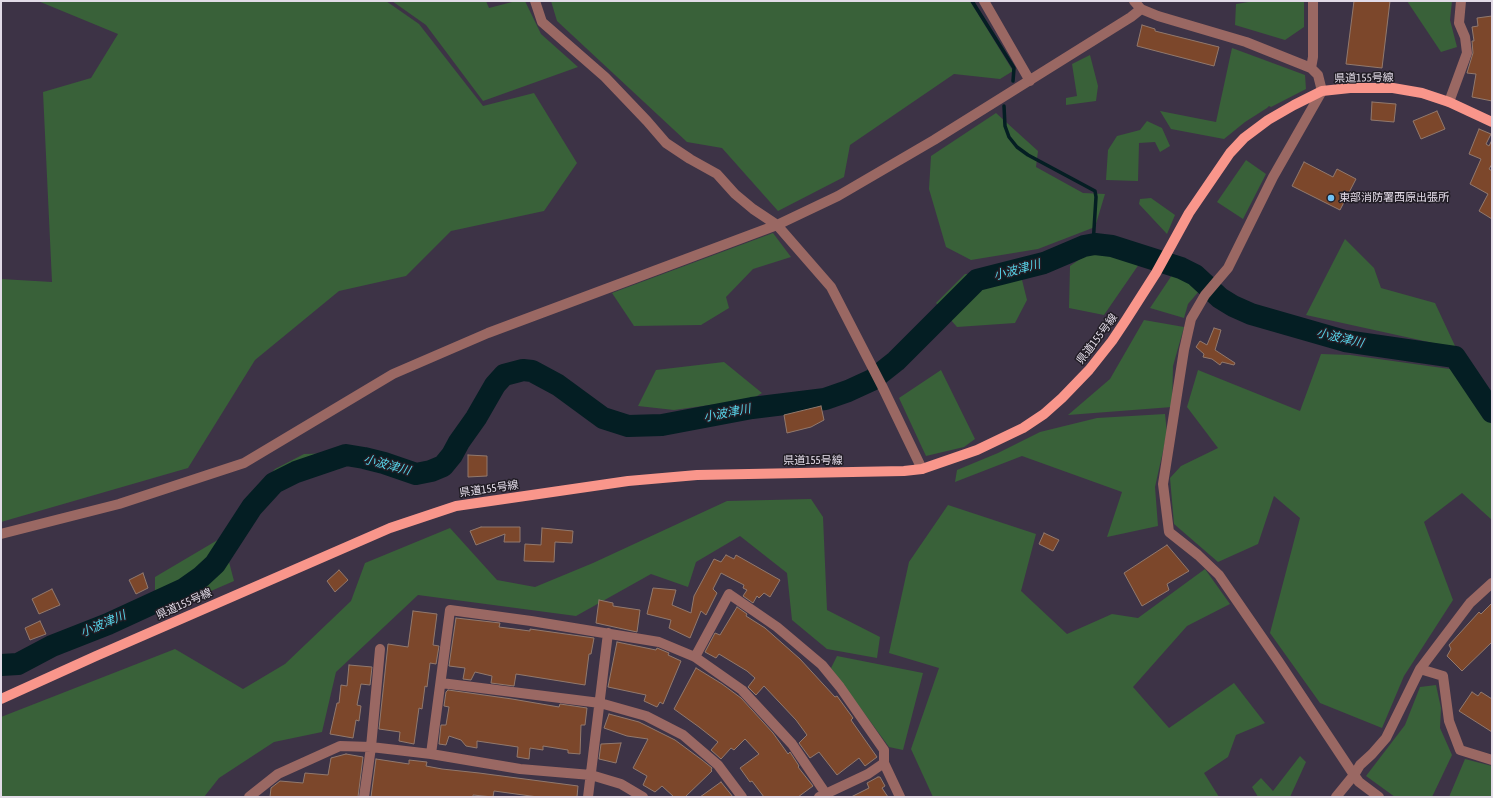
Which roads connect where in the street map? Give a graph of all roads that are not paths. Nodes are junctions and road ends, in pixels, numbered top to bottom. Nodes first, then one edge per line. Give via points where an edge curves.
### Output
1 (535, 1) edge
2 (984, 1) edge
3 (1134, 1) edge
4 (1313, 1) edge
5 (1461, 1) edge
6 (1141, 9) junction
7 (1311, 68) junction
8 (1030, 81) junction
9 (1322, 91) junction
10 (1449, 102) junction
11 (1492, 122) edge
12 (777, 225) junction
13 (922, 469) junction
14 (1, 534) edge
15 (1492, 583) edge
16 (608, 633) junction
17 (380, 648) dead end
18 (695, 657) junction
19 (1420, 669) junction
20 (441, 683) junction
21 (1, 699) edge
22 (600, 703) junction
23 (371, 747) junction
24 (431, 754) junction
25 (1492, 760) edge
26 (884, 763) junction
27 (591, 775) junction
28 (1354, 775) junction
29 (822, 795) edge
30 (249, 797) edge
31 (364, 797) edge
32 (588, 797) edge
33 (643, 797) edge
34 (742, 797) edge
35 (900, 797) edge
36 (1336, 797) edge
37 (1379, 797) edge

1 - 12 street via 542,22 605,77 666,143 717,174 735,194
2 - 8 street
3 - 6 street
4 - 7 street
5 - 10 street via 1459,23 1465,37 1467,53
6 - 7 street via 1232,36
6 - 8 street
7 - 9 street via 1318,75
8 - 12 street via 838,196
9 - 10 main road, 県道155号線 via 1394,88 1422,93
9 - 13 main road, 県道155号線 via 1268,120 1244,138 1230,153 1189,213 1156,273 1112,341 1062,398 1044,414 1000,440 971,453
9 - 28 street via 1273,177 1228,268 1204,295 1191,320 1162,484 1169,532 1219,575
10 - 11 main road, 県道155号線
12 - 13 street via 831,287
12 - 14 street via 488,333 393,374 244,462 119,504
13 - 21 main road, 県道155号線 via 697,475 456,506 390,528
15 - 19 street via 1470,603
16 - 18 street via 659,642
16 - 20 street via 450,610
16 - 22 street
17 - 23 street
18 - 26 street via 729,594 778,627 822,665 884,750
18 - 29 street via 742,690 792,744
19 - 25 street via 1443,676 1449,721 1460,750
19 - 28 street via 1386,738 1360,765
20 - 22 street
20 - 24 street
22 - 27 street
22 - 34 street via 646,716 683,735 718,765
23 - 24 street
23 - 30 street via 340,746 278,774
23 - 31 street
24 - 27 street via 520,769
26 - 29 street via 868,774
26 - 35 street
27 - 32 street
27 - 33 street via 621,784
28 - 36 street
28 - 37 street

